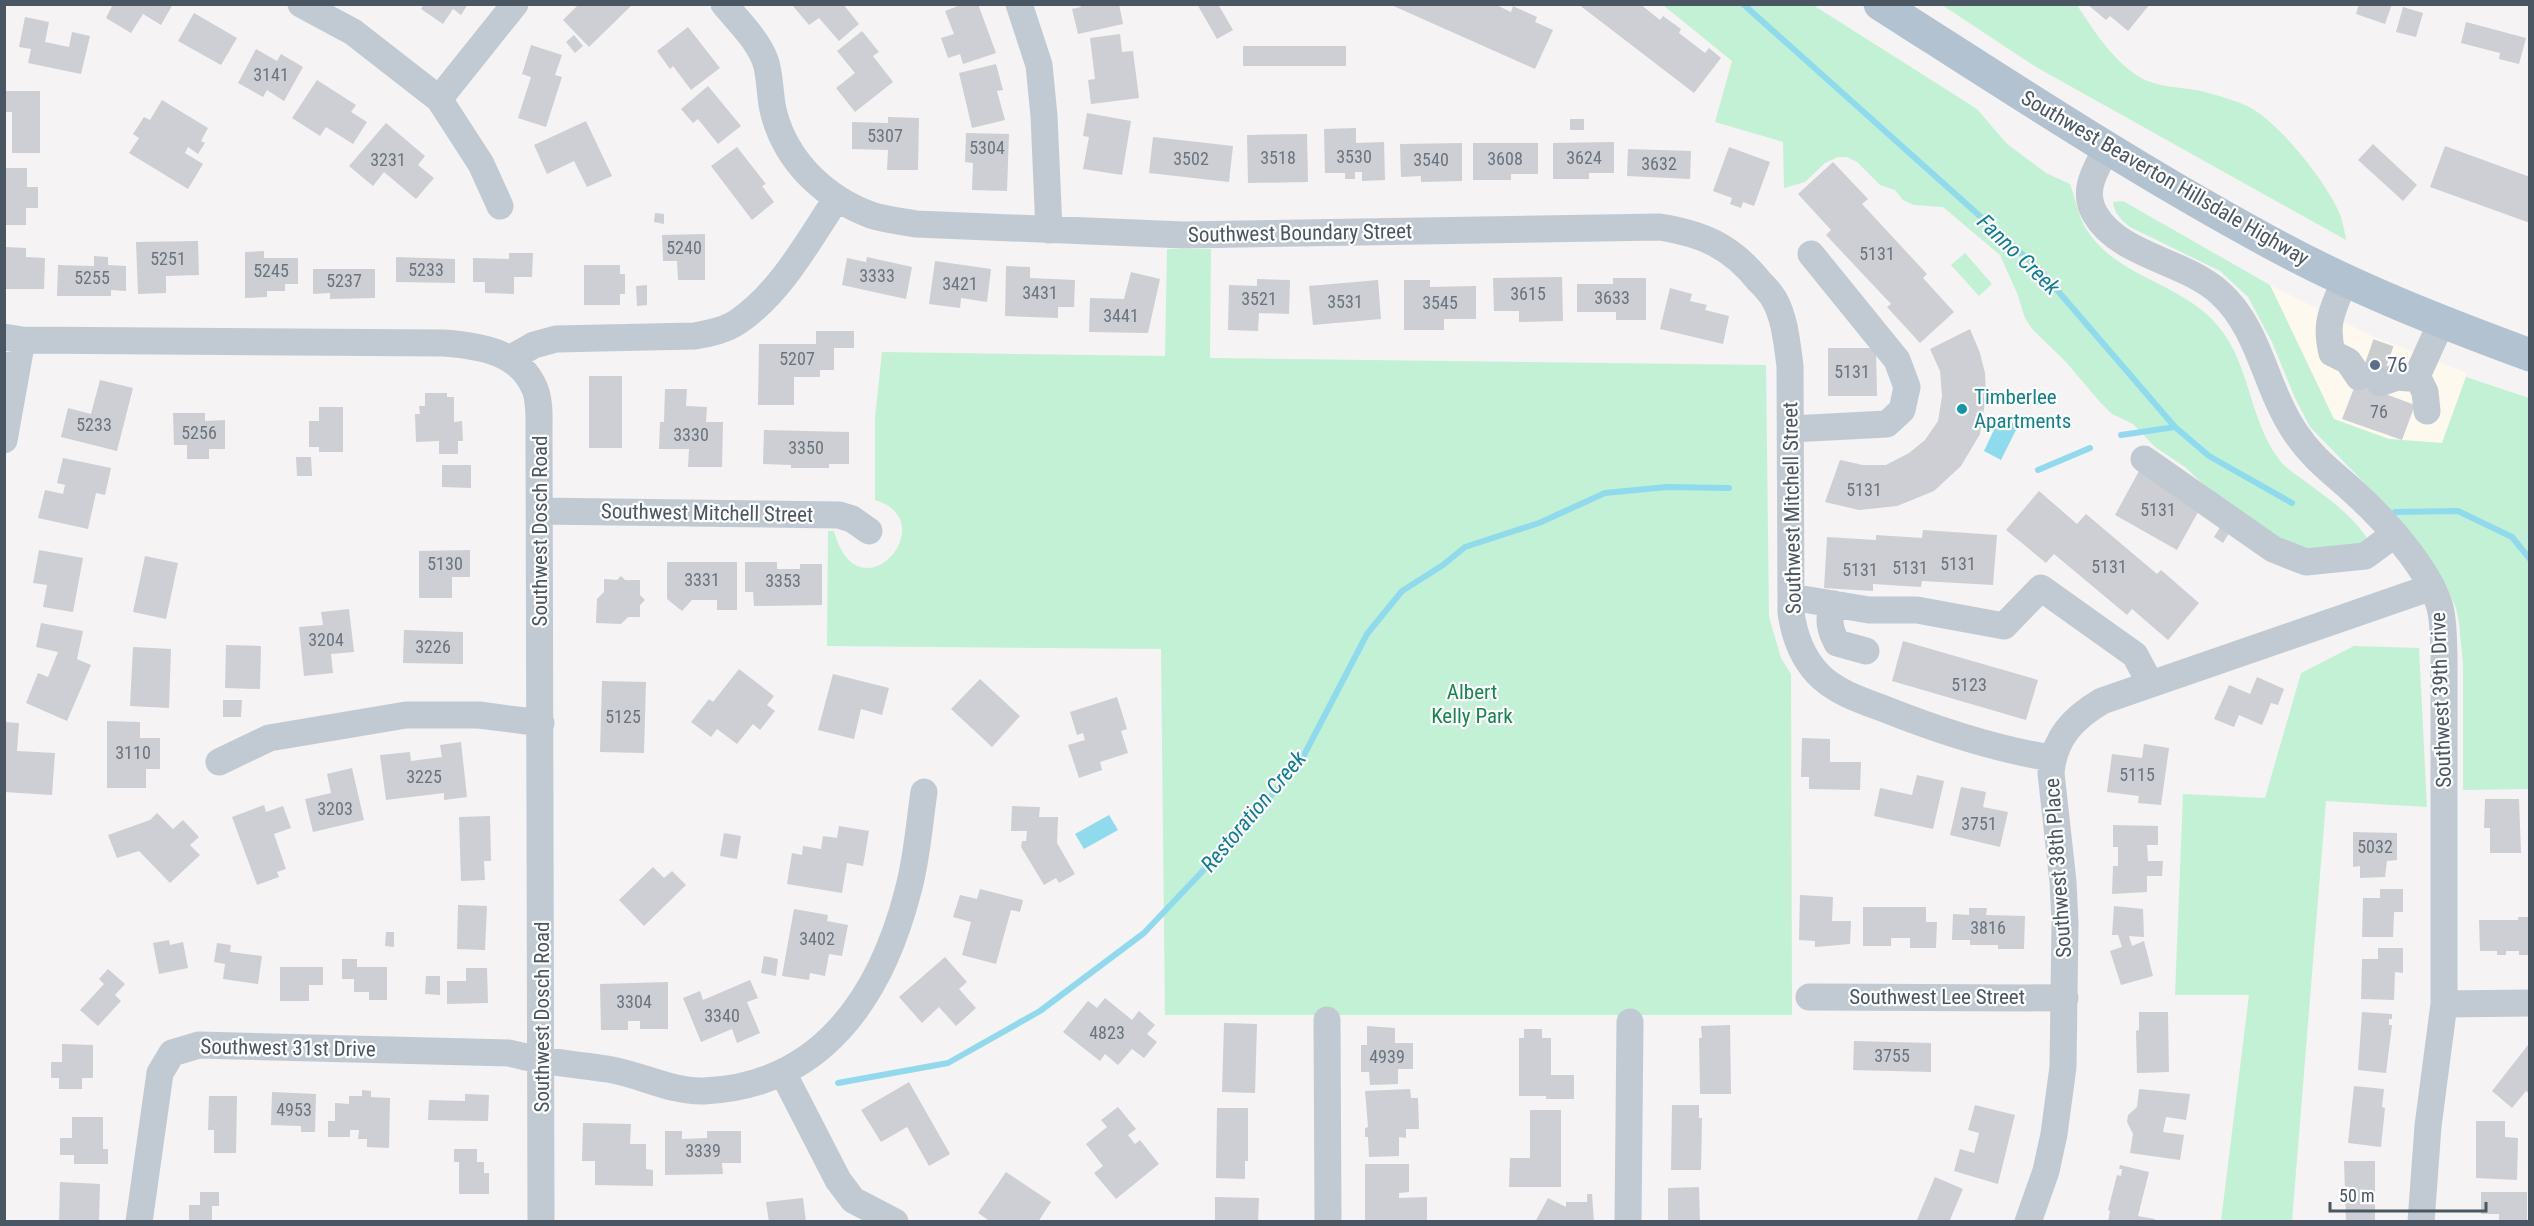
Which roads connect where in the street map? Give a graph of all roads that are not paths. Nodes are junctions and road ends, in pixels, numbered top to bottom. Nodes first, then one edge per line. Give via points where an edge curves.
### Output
1 (301, 4) edge
2 (515, 4) edge
3 (724, 4) edge
4 (1019, 4) edge
5 (1880, 4) edge
6 (440, 99) junction
7 (2107, 147) junction
8 (837, 198) junction
9 (500, 206) dead end
10 (1048, 230) junction
11 (1811, 254) dead end
12 (1753, 274) joint
13 (2345, 279) junction
14 (2442, 321) junction
15 (13, 339) edge
16 (2529, 355) edge
17 (511, 358) junction
18 (2378, 369) junction
19 (2427, 411) dead end
20 (1791, 429) junction
21 (4, 440) edge
22 (2144, 459) dead end
23 (540, 511) junction
24 (869, 531) dead end
25 (2395, 534) junction
26 (2432, 587) junction
27 (1791, 597) junction
28 (1834, 604) junction
29 (1866, 651) dead end
30 (2150, 683) junction
31 (541, 723) junction
32 (2052, 758) junction
33 (219, 762) dead end
34 (924, 792) dead end
35 (1809, 997) dead end
36 (2065, 998) junction
37 (2529, 1003) edge
38 (2444, 1004) junction
39 (1328, 1020) dead end
40 (1630, 1022) dead end
41 (542, 1062) junction
42 (783, 1073) junction
43 (139, 1221) edge
44 (541, 1221) edge
45 (895, 1221) edge
46 (1328, 1221) edge
47 (1628, 1221) edge
48 (2028, 1221) edge
49 (2421, 1221) edge

1 - 6 street via 353,32
2 - 6 street
3 - 8 street, Southwest Boundary Street via 765,60 780,135 809,176
4 - 10 street via 1039,65
5 - 7 main road, Southwest Beaverton Hillsdale Highway
6 - 9 street via 481,164
7 - 13 main road, Southwest Beaverton Hillsdale Highway via 2275,245
7 - 25 street, Southwest 39th Drive via 2089,185 2090,201 2100,222 2137,248 2195,274 2228,300 2245,324 2284,415 2300,440
8 - 10 street, Southwest Boundary Street via 872,216 916,224
8 - 17 street via 785,274 738,322 717,332 695,336 556,339 534,345
10 - 12 street, Southwest Boundary Street via 1184,235 1660,227 1709,240 1731,252
11 - 20 street via 1898,360 1907,387 1902,410 1887,424
12 - 20 street, Southwest Mitchell Street via 1774,299 1784,329 1790,366
13 - 14 main road, Southwest Beaverton Hillsdale Highway
13 - 18 street via 2328,323 2332,353
14 - 16 main road, Southwest Beaverton Hillsdale Highway
14 - 18 street
15 - 17 street via 444,343 484,348
15 - 21 street
17 - 23 street, Southwest Dosch Road via 529,379 538,404
18 - 19 street via 2425,392
20 - 27 street, Southwest Mitchell Street
22 - 25 street via 2273,549 2306,562 2365,556
23 - 24 street, Southwest Mitchell Street via 839,515
23 - 31 street, Southwest Dosch Road
25 - 26 street, Southwest 39th Drive
26 - 30 street, Southwest 38th Place
26 - 38 street, Southwest 39th Drive via 2440,606 2444,653
27 - 28 street
27 - 32 street, Southwest Mitchell Street via 1793,628 1805,657 1830,684 1932,729
28 - 29 street via 1830,628 1837,643
28 - 30 street via 1869,610 1917,610 2004,626 2041,588 2135,655
30 - 32 street, Southwest 38th Place via 2102,701 2079,716 2062,735
31 - 33 street via 479,715 406,715 269,738
31 - 41 street, Southwest Dosch Road
32 - 36 street, Southwest 38th Place via 2063,882
34 - 42 street, Southwest 31st Drive via 908,892 892,941 869,991 842,1030 806,1060
35 - 36 street, Southwest Lee Street
36 - 48 street, Southwest 38th Place via 2055,1134
37 - 38 street
38 - 49 street, Southwest 39th Drive via 2428,1126
39 - 46 street
40 - 47 street
41 - 42 street, Southwest 31st Drive via 610,1069 678,1090 751,1085
41 - 43 street, Southwest 31st Drive via 509,1053 199,1045 172,1053 160,1073
41 - 44 street, Southwest Dosch Road
42 - 45 street via 838,1180 853,1200

